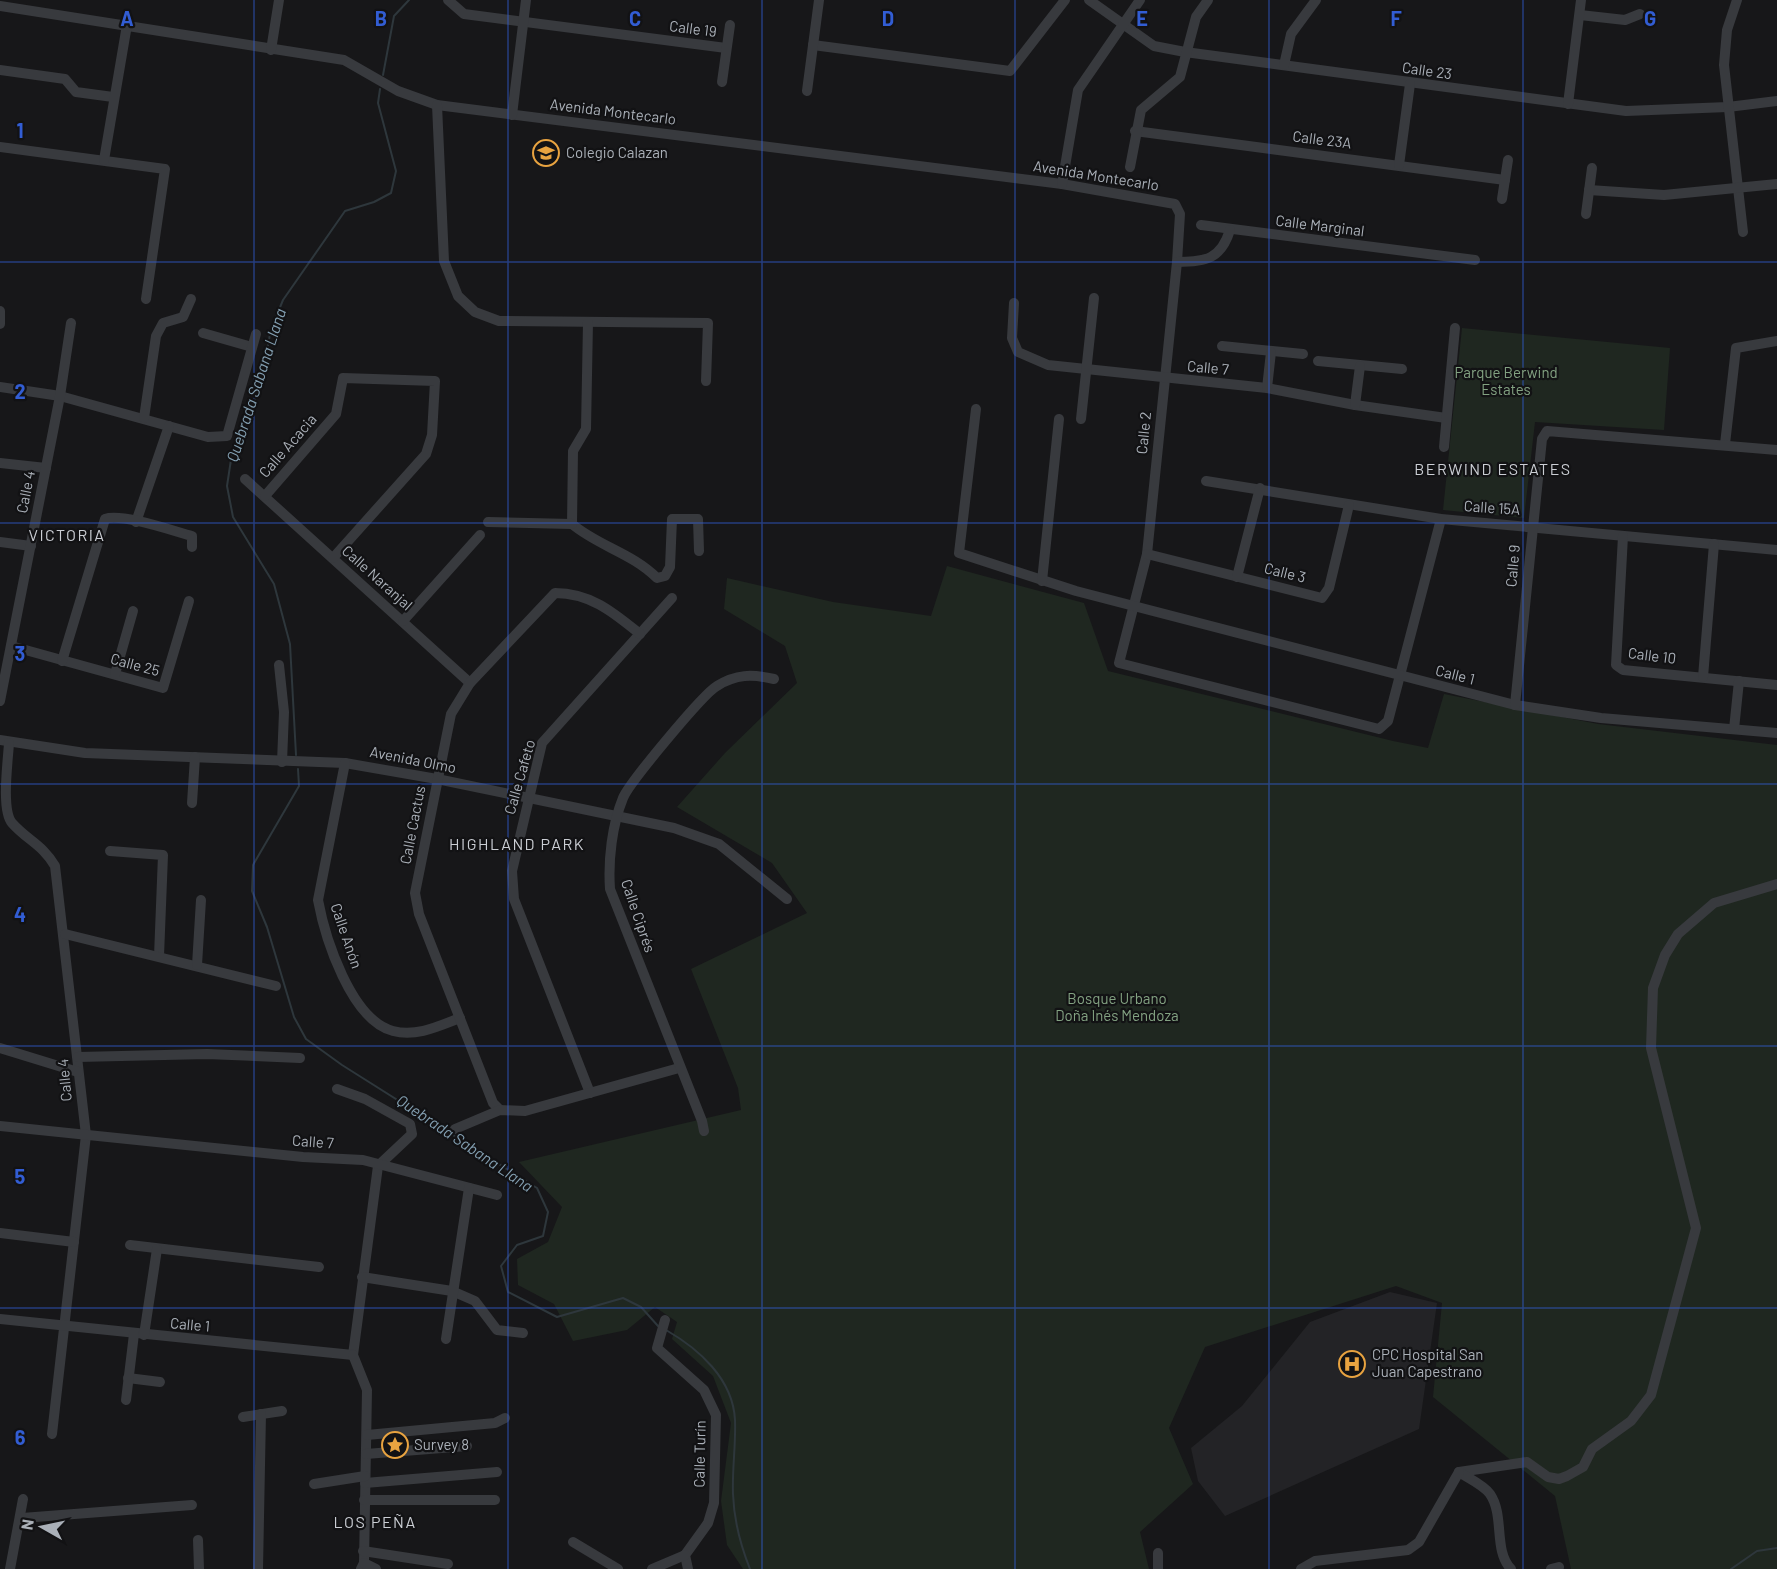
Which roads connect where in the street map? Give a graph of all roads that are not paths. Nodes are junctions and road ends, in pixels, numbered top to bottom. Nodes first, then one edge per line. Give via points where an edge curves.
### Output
1 (279, 0) edge
2 (448, 0) edge
3 (526, 0) edge
4 (819, 0) edge
5 (1065, 0) edge
6 (1089, 0) edge
7 (1140, 0) edge
8 (1208, 0) edge
9 (1316, 0) edge
10 (1581, 0) edge
11 (1737, 0) edge
12 (0, 6) edge
13 (1640, 14) dead end
14 (1580, 15) junction
15 (523, 23) junction
16 (127, 24) junction
17 (1122, 24) junction
18 (730, 25) dead end
19 (813, 45) junction
20 (726, 48) junction
21 (271, 50) junction
22 (1185, 52) junction
23 (1284, 65) junction
24 (0, 70) edge
25 (723, 82) dead end
26 (1410, 84) junction
27 (807, 91) dead end
28 (113, 97) junction
29 (1777, 101) edge
30 (1568, 104) junction
31 (437, 105) junction
32 (1728, 107) junction
33 (512, 115) junction
34 (1135, 131) junction
35 (0, 147) edge
36 (104, 159) junction
37 (1508, 160) dead end
38 (1399, 165) junction
39 (1130, 167) dead end
40 (1592, 168) dead end
41 (1505, 180) junction
42 (1062, 184) junction
43 (1777, 184) edge
44 (1738, 189) junction
45 (1590, 190) junction
46 (1502, 199) dead end
47 (1586, 214) dead end
48 (1201, 225) dead end
49 (1230, 230) junction
50 (1743, 232) dead end
51 (1475, 260) dead end
52 (1177, 261) junction
53 (1094, 298) dead end
54 (146, 299) dead end
55 (191, 299) dead end
56 (1014, 303) dead end
57 (0, 311) edge
58 (588, 322) junction
59 (71, 323) dead end
60 (0, 324) edge
61 (1455, 328) dead end
62 (203, 333) dead end
63 (256, 334) dead end
64 (1777, 341) edge
65 (1222, 346) dead end
66 (252, 347) junction
67 (1271, 352) junction
68 (1303, 354) dead end
69 (1318, 361) dead end
70 (1360, 366) junction
71 (1402, 369) dead end
72 (1086, 371) junction
73 (1164, 379) junction
74 (706, 381) dead end
75 (0, 387) edge
76 (1267, 388) junction
77 (60, 396) junction
78 (1355, 405) junction
79 (976, 409) dead end
80 (144, 418) junction
81 (1446, 418) junction
82 (1059, 419) dead end
83 (1081, 419) dead end
84 (169, 426) junction
85 (1725, 444) junction
86 (1444, 447) dead end
87 (1777, 450) edge
88 (0, 463) edge
89 (46, 468) junction
90 (245, 479) dead end
91 (1206, 481) dead end
92 (1260, 488) junction
93 (264, 496) junction
94 (1349, 505) junction
95 (1441, 519) junction
96 (136, 522) junction
97 (488, 522) dead end
98 (572, 524) junction
99 (1532, 526) junction
100 (480, 535) dead end
101 (1623, 536) junction
102 (0, 542) edge
103 (1714, 544) junction
104 (31, 546) junction
105 (192, 548) dead end
106 (1777, 550) edge
107 (699, 551) dead end
108 (1147, 554) junction
109 (333, 558) junction
110 (1237, 576) junction
111 (1042, 581) junction
112 (672, 598) dead end
113 (189, 600) dead end
114 (1133, 607) junction
115 (133, 611) dead end
116 (403, 621) junction
117 (640, 634) junction
118 (11, 646) junction
119 (62, 661) junction
120 (279, 665) dead end
121 (115, 674) junction
122 (1399, 676) junction
123 (1703, 677) junction
124 (774, 679) dead end
125 (1739, 681) junction
126 (470, 683) junction
127 (1777, 685) edge
128 (0, 701) edge
129 (1515, 705) junction
130 (1734, 729) junction
131 (1777, 733) edge
132 (5, 742) edge
133 (195, 756) junction
134 (282, 762) junction
135 (345, 763) junction
136 (436, 779) junction
137 (528, 799) junction
138 (192, 802) dead end
139 (618, 818) junction
140 (110, 851) dead end
141 (1777, 884) edge
142 (787, 899) dead end
143 (201, 900) dead end
144 (65, 934) junction
145 (159, 956) junction
146 (197, 965) junction
147 (276, 986) dead end
148 (460, 1018) junction
149 (0, 1047) edge
150 (78, 1057) junction
151 (300, 1058) dead end
152 (679, 1068) junction
153 (78, 1072) junction
154 (337, 1089) dead end
155 (590, 1093) junction
156 (500, 1110) junction
157 (0, 1126) edge
158 (455, 1129) dead end
159 (704, 1131) dead end
160 (86, 1135) junction
161 (378, 1166) junction
162 (469, 1188) junction
163 (497, 1195) dead end
164 (0, 1233) edge
165 (74, 1242) junction
166 (130, 1245) dead end
167 (157, 1249) junction
168 (319, 1267) dead end
169 (363, 1277) junction
170 (452, 1291) junction
171 (0, 1319) edge
172 (665, 1320) dead end
173 (65, 1326) junction
174 (523, 1333) dead end
175 (139, 1335) junction
176 (446, 1339) dead end
177 (353, 1355) junction
178 (129, 1378) junction
179 (160, 1382) dead end
180 (126, 1401) dead end
181 (282, 1411) dead end
182 (261, 1414) junction
183 (243, 1417) dead end
184 (505, 1418) dead end
185 (52, 1434) dead end
186 (367, 1435) junction
187 (467, 1446) dead end
188 (366, 1454) junction
189 (497, 1472) dead end
190 (1459, 1472) junction
191 (365, 1480) junction
192 (314, 1484) dead end
193 (23, 1499) dead end
194 (364, 1500) junction
195 (495, 1500) dead end
196 (192, 1504) dead end
197 (22, 1518) junction
198 (198, 1540) dead end
199 (573, 1542) dead end
200 (363, 1551) junction
201 (1158, 1553) dead end
202 (685, 1555) junction
203 (447, 1564) dead end
204 (362, 1566) edge
205 (10, 1569) edge
206 (199, 1569) edge
207 (258, 1569) edge
208 (376, 1569) edge
209 (618, 1569) edge
210 (652, 1569) edge
211 (688, 1569) edge
212 (1158, 1569) edge
213 (1301, 1569) edge
214 (1511, 1569) edge

1 - 21 street
2 - 15 street, Calle 19 via 464,14
3 - 15 street
4 - 19 street
5 - 19 street via 1010,71
6 - 17 street, Calle 23
7 - 17 street
8 - 22 street via 1196,17
9 - 23 street via 1291,34
10 - 14 street
11 - 32 street via 1727,30 1724,65
12 - 16 street, Avenida Montecarlo
13 - 14 street via 1625,20
14 - 30 street
15 - 20 street, Calle 19
15 - 33 street
16 - 21 street, Avenida Montecarlo
16 - 28 street
17 - 22 street, Calle 23 via 1154,46
17 - 42 street via 1078,90
18 - 20 street
19 - 27 street
20 - 25 street, Calle 19
21 - 31 street, Avenida Montecarlo via 344,60 398,91
22 - 23 street, Calle 23
22 - 34 street via 1180,77 1141,110
23 - 26 street, Calle 23
24 - 28 street via 65,79 76,92
26 - 30 street, Calle 23
26 - 38 street
28 - 36 street
29 - 32 street, Calle 23
30 - 32 street, Calle 23 via 1626,111
31 - 33 street, Avenida Montecarlo
31 - 58 street via 444,261 458,296 475,312 499,321
32 - 44 street
33 - 42 street, Avenida Montecarlo
34 - 38 street, Calle 23A
34 - 39 street
35 - 36 street
36 - 54 street via 165,169
37 - 41 street
38 - 41 street, Calle 23A
40 - 45 street
41 - 46 street
42 - 52 street, Avenida Montecarlo via 1175,204 1180,214
43 - 44 street
44 - 45 street via 1664,195
44 - 50 street
45 - 47 street
48 - 49 street, Calle Marginal
49 - 51 street, Calle Marginal
49 - 52 street via 1225,245 1215,256 1198,262
52 - 73 street, Calle 2
53 - 72 street
55 - 80 street via 183,317 163,323 156,336
56 - 72 street, Calle 7 via 1012,338 1018,352 1048,365
57 - 60 street
58 - 74 street via 708,323
58 - 98 street via 586,429 573,451
59 - 77 street, Calle 4
61 - 81 street
62 - 66 street
63 - 66 street
64 - 85 street via 1736,348
65 - 67 street
66 - 84 street via 227,436 208,438
67 - 68 street
67 - 76 street
69 - 70 street
70 - 71 street
70 - 78 street
72 - 73 street, Calle 7
72 - 83 street
73 - 76 street, Calle 7
73 - 108 street, Calle 2
75 - 77 street
76 - 78 street, Calle 7
77 - 80 street
77 - 89 street, Calle 4
78 - 81 street, Calle 7
79 - 111 street, Calle 1 via 959,553
80 - 84 street
81 - 86 street
82 - 111 street
84 - 96 street
85 - 87 street
85 - 99 street, Calle 9 via 1547,431 1542,438
88 - 89 street
89 - 104 street, Calle 4
90 - 93 street, Calle Naranjal
91 - 92 street, Calle 15A
92 - 94 street, Calle 15A
92 - 110 street
93 - 109 street, Calle Naranjal
93 - 109 street, Calle Acacia via 336,414 343,378 435,381 432,435 426,454
94 - 95 street, Calle 15A
94 - 110 street, Calle 3 via 1329,588 1322,598
95 - 99 street, Calle 15A
95 - 122 street
96 - 105 street via 192,536
96 - 119 street via 105,519
97 - 98 street
98 - 107 street via 588,538 625,554 657,578 665,576 670,567 672,519 698,519
99 - 101 street, Calle 15A
99 - 129 street, Calle 9
100 - 116 street
101 - 103 street, Calle 15A
101 - 123 street, Calle 10 via 1616,665 1623,670
102 - 104 street
103 - 106 street, Calle 15A
103 - 123 street
104 - 118 street, Calle 4
108 - 110 street, Calle 3
108 - 114 street, Calle 2
109 - 116 street, Calle Naranjal
111 - 114 street, Calle 1
112 - 117 street, Calle Cafeto
113 - 121 street, Calle 25 via 163,688
114 - 122 street, Calle 1
114 - 122 street, Calle 2 via 1119,663 1379,729 1388,721
115 - 121 street
116 - 126 street, Calle Naranjal
117 - 126 street, Calle Cactus via 607,607 573,593 555,593
117 - 137 street, Calle Cafeto via 542,744
118 - 119 street, Calle 25
118 - 128 street, Calle 4
119 - 121 street, Calle 25
120 - 134 street via 284,712
122 - 129 street, Calle 1
123 - 125 street, Calle 10
124 - 139 street, Calle Ciprés via 740,675 715,687 637,776 623,798
125 - 127 street, Calle 10
125 - 130 street
126 - 136 street, Calle Cactus via 451,714
129 - 130 street, Calle 1 via 1601,718
130 - 131 street, Calle 1
132 - 133 street, Avenida Olmo via 85,753
132 - 144 street, Calle 4 via 6,811 11,822 47,851 55,866
133 - 134 street, Avenida Olmo
133 - 138 street
134 - 135 street, Avenida Olmo
135 - 136 street, Avenida Olmo
135 - 148 street, Calle Anón via 318,900 321,918 350,992 369,1018 393,1031 419,1033
136 - 137 street, Avenida Olmo
136 - 148 street, Calle Cactus via 415,893 419,914
137 - 139 street, Avenida Olmo
137 - 155 street, Calle Cafeto via 512,871 514,899
139 - 142 street, Avenida Olmo via 674,828 718,844
139 - 152 street, Calle Ciprés via 608,864 610,889
140 - 145 street via 163,855
141 - 190 street via 1714,903 1678,934 1653,988 1650,1048 1696,1228 1651,1395 1631,1421 1592,1449 1583,1467 1567,1476 1548,1477 1527,1462
143 - 146 street
144 - 145 street
144 - 150 street, Calle 4
145 - 146 street
146 - 147 street
148 - 156 street, Calle Cactus
149 - 153 street
150 - 151 street via 207,1054
150 - 153 street, Calle 4
152 - 155 street
152 - 159 street, Calle Ciprés
153 - 160 street, Calle 4
154 - 161 street via 365,1099 410,1124 412,1134
155 - 156 street via 525,1111
156 - 158 street
157 - 160 street, Calle 7
160 - 161 street, Calle 7 via 363,1160
160 - 165 street, Calle 4
161 - 162 street, Calle 7
161 - 169 street
162 - 163 street, Calle 7
162 - 170 street
164 - 165 street
165 - 173 street, Calle 4
166 - 167 street
167 - 168 street
167 - 175 street
169 - 170 street
169 - 177 street
170 - 174 street via 475,1301 497,1330
170 - 176 street
171 - 173 street, Calle 1
172 - 202 street, Calle Turín via 657,1348 704,1390 716,1415 714,1503 708,1523
173 - 175 street, Calle 1
173 - 185 street, Calle 4
175 - 177 street, Calle 1
175 - 178 street
177 - 186 street via 367,1390
178 - 179 street
178 - 180 street
181 - 182 street
182 - 183 street
182 - 207 street
184 - 186 street via 495,1423
186 - 188 street
187 - 188 street
188 - 191 street
189 - 191 street
190 - 213 street via 1419,1542 1408,1550 1315,1561
190 - 214 street via 1489,1492 1497,1511 1504,1561
191 - 192 street
191 - 194 street
193 - 197 street
194 - 195 street
194 - 200 street
196 - 197 street
197 - 205 street
198 - 206 street
199 - 209 street
200 - 203 street
200 - 204 street
201 - 212 street
202 - 210 street
202 - 211 street
204 - 208 street

